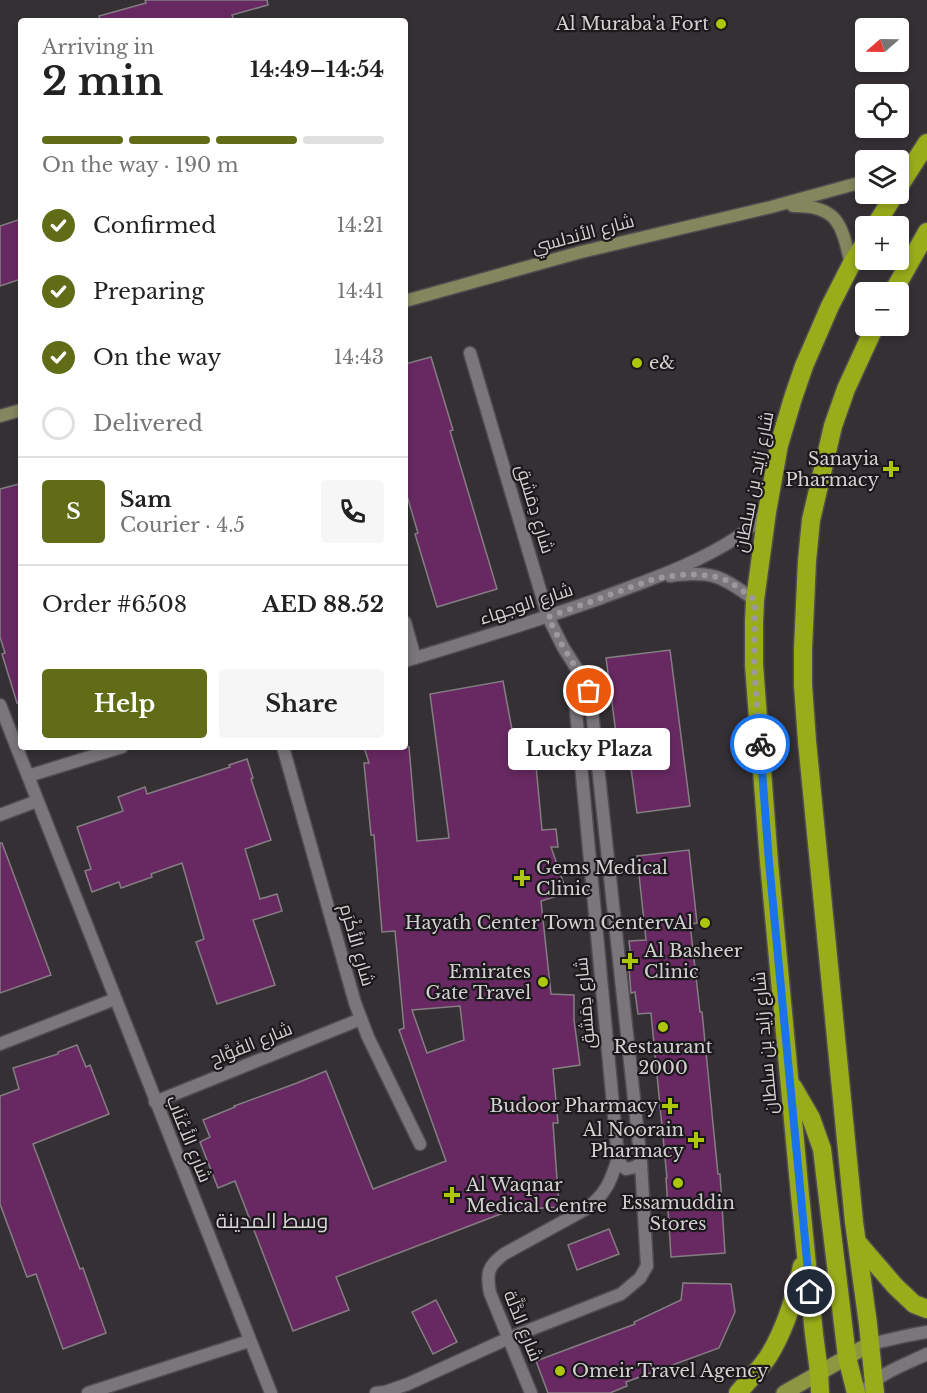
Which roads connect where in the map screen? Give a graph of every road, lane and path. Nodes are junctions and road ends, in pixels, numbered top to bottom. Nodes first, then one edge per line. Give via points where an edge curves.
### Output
1 (927, 143) edge
2 (909, 164) edge
3 (855, 185) edge
4 (771, 207) junction
5 (927, 232) edge
6 (855, 259) edge
7 (851, 265) junction
8 (899, 282) edge
9 (408, 300) edge
10 (870, 336) edge
11 (470, 353) dead end
12 (18, 411) edge
13 (0, 416) edge
14 (766, 512) junction
15 (657, 578) junction
16 (755, 600) junction
17 (548, 617) junction
18 (410, 659) edge
19 (578, 671) junction
20 (0, 705) edge
21 (112, 750) edge
22 (284, 750) edge
23 (28, 776) junction
24 (37, 801) junction
25 (0, 815) edge
26 (115, 999) junction
27 (361, 1019) junction
28 (0, 1044) edge
29 (790, 1080) junction
30 (155, 1102) junction
31 (420, 1144) dead end
32 (618, 1158) junction
33 (641, 1163) junction
34 (858, 1243) junction
35 (806, 1249) junction
36 (927, 1309) edge
37 (927, 1332) edge
38 (509, 1338) junction
39 (249, 1341) junction
40 (870, 1344) junction
41 (927, 1354) edge
42 (847, 1357) junction
43 (819, 1372) junction
44 (861, 1389) edge
45 (88, 1393) edge
46 (271, 1393) edge
47 (376, 1393) edge
48 (531, 1393) edge
49 (738, 1393) edge
50 (784, 1393) edge
51 (820, 1393) edge
52 (833, 1393) edge

1 - 2 highway
3 - 4 street, شارع الأندلسي
4 - 7 street, شارع الأندلسي via 824,210 836,219
4 - 9 street, شارع الأندلسي via 580,252
5 - 8 highway
6 - 7 highway, شارع زايد بن سلطان
7 - 14 highway, شارع زايد بن سلطان via 800,376 779,445
10 - 34 highway via 833,426 811,520 802,649 807,741
11 - 17 street, شارع دِمَشق
12 - 13 street
14 - 15 street, شارع الوجهاء via 706,556
14 - 16 highway, شارع زايد بن سلطان
15 - 16 street, شارع الوجهاء via 713,576 729,581
15 - 17 street, شارع الوجهاء
16 - 29 highway, شارع زايد بن سلطان via 754,665
17 - 18 street, شارع الوجهاء
17 - 19 street, شارع دِمَشق
19 - 32 street, شارع دِمَشق via 575,701
19 - 33 street, شارع دِمَشق via 591,702
20 - 23 street, شارع الأَعْنَاب
21 - 23 street
22 - 27 street, شارع الأَكْرَم
23 - 24 street, شارع الأَعْنَاب
24 - 25 street
24 - 26 street, شارع الأَعْنَاب
26 - 28 street
26 - 30 street, شارع الأَعْنَاب
27 - 30 street, شارع الفَوَّاح
27 - 31 street, شارع الأَكْرَم
29 - 35 highway, شارع زايد بن سلطان
29 - 42 highway via 811,1118 822,1149
30 - 39 street, شارع الأَعْنَاب
32 - 33 street via 626,1169
32 - 38 street, شارع الدَّلَّة via 597,1201 504,1254 489,1269 490,1293
33 - 38 street, شارع دِمَشق via 647,1266 640,1278 621,1294
34 - 36 highway via 895,1286 914,1304
34 - 40 highway
35 - 43 highway, شارع زايد بن سلطان
35 - 49 highway via 777,1342
37 - 40 street
38 - 47 street, شارع دِمَشق via 408,1384
38 - 48 street, شارع الدَّلَّة
39 - 45 street
39 - 46 street, شارع الأَعْنَاب
40 - 42 main road
40 - 44 highway
41 - 44 street
42 - 43 main road
42 - 44 highway
43 - 50 main road
43 - 51 highway, شارع زايد بن سلطان
43 - 52 highway

